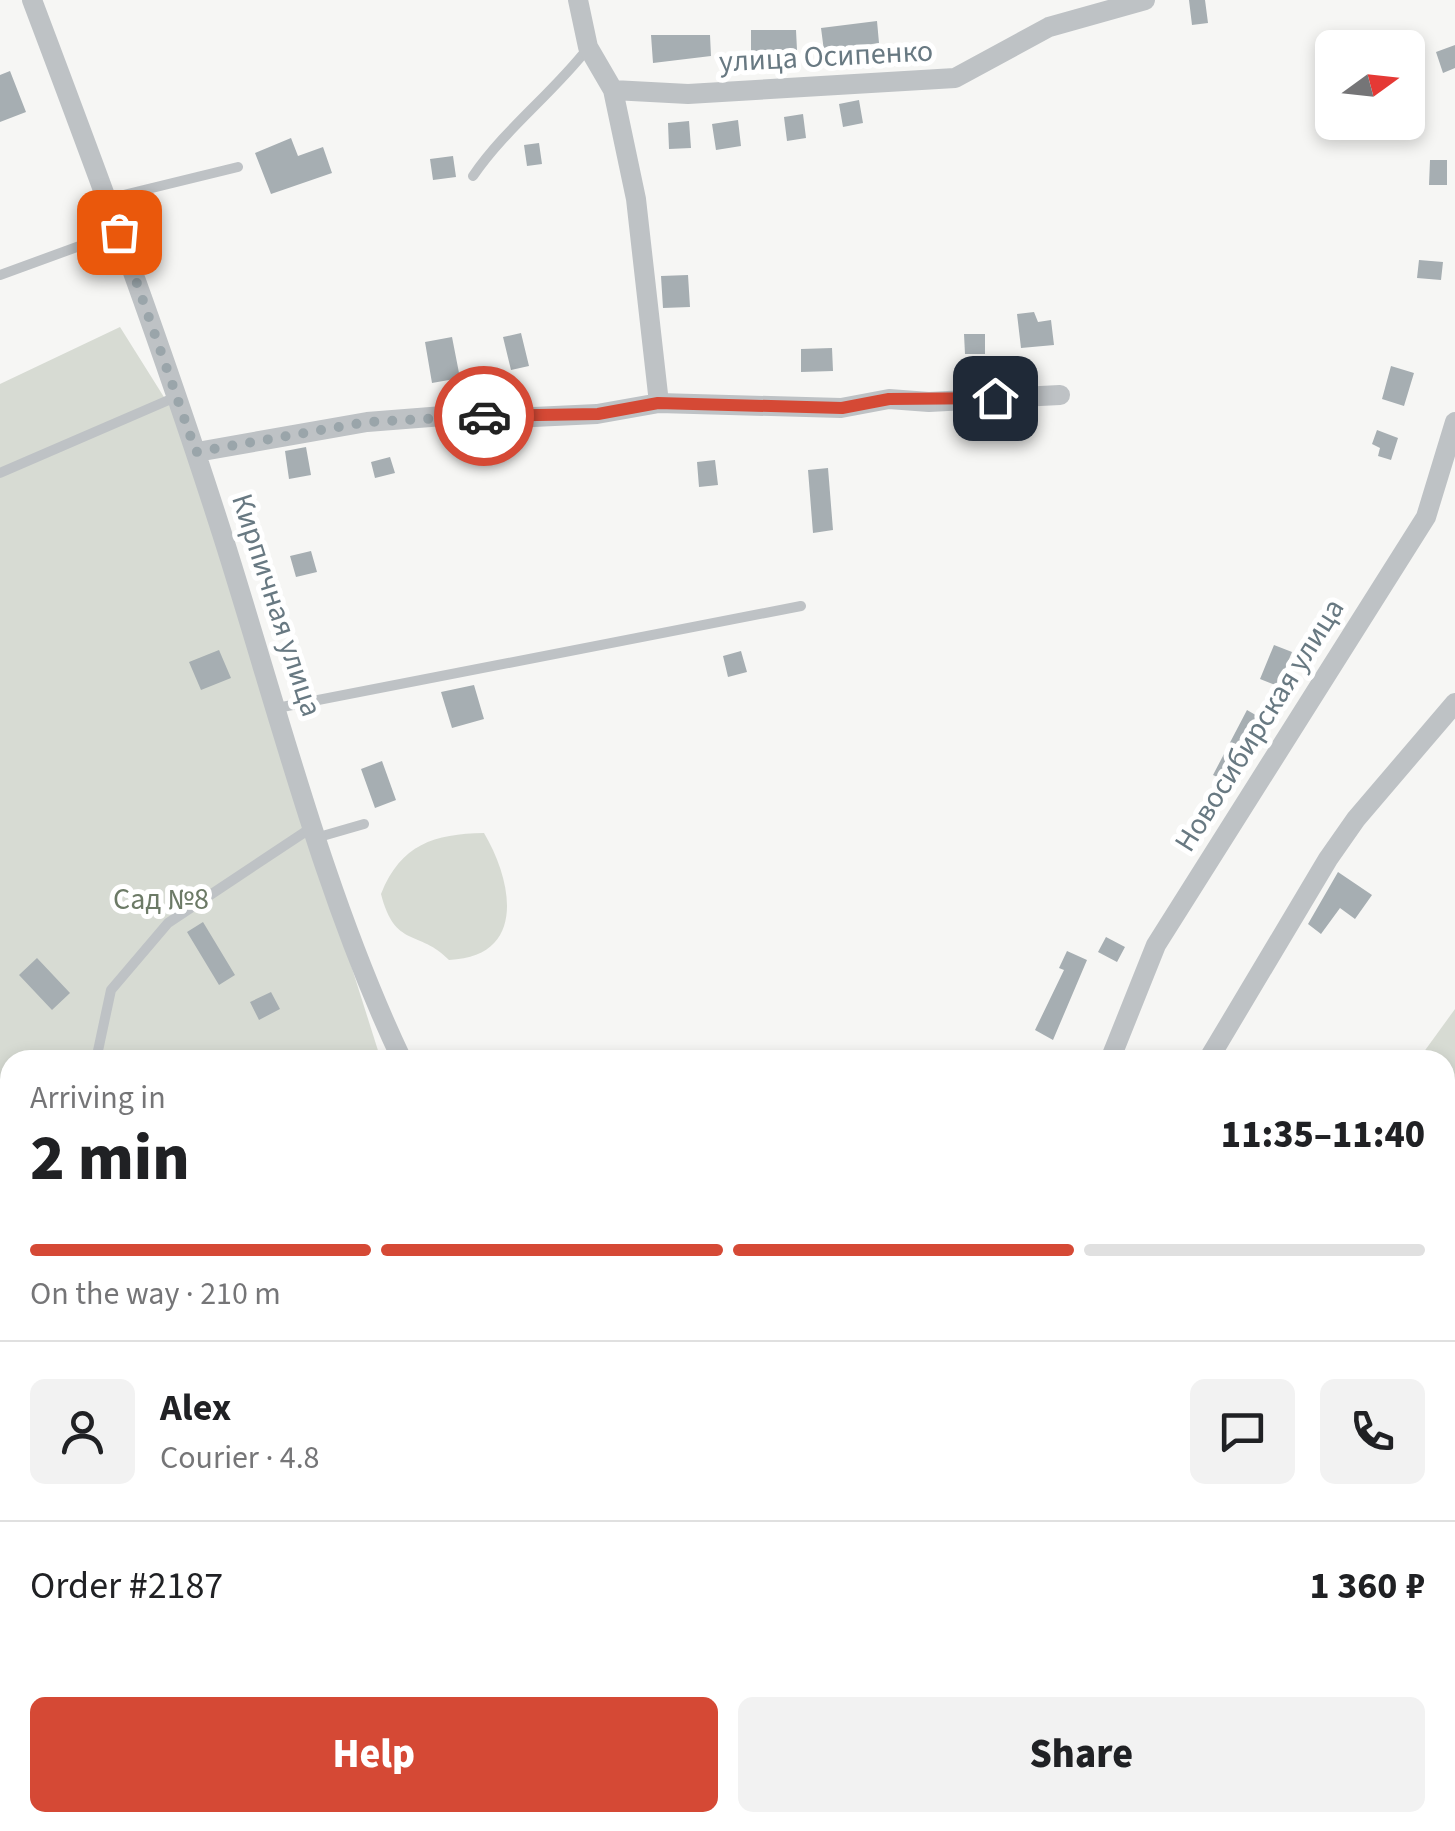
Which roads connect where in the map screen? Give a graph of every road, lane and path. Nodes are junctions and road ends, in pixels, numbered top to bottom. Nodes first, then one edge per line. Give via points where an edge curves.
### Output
1 (32, 0) edge
2 (578, 0) edge
3 (1145, 0) edge
4 (588, 47) junction
5 (613, 90) junction
6 (238, 168) dead end
7 (472, 176) dead end
8 (107, 199) junction
9 (119, 232) junction
10 (0, 275) edge
11 (1060, 395) dead end
12 (179, 396) junction
13 (658, 403) junction
14 (1455, 422) edge
15 (196, 452) junction
16 (0, 472) edge
17 (801, 606) dead end
18 (1455, 703) edge
19 (278, 708) junction
20 (364, 824) dead end
21 (317, 831) junction
22 (98, 1050) edge
23 (398, 1050) edge
24 (1114, 1050) edge
25 (1214, 1050) edge

1 - 8 street, Кирпичная улица
2 - 4 street
3 - 5 street, улица Осипенко via 1050,26 955,78 688,94
4 - 5 street
4 - 7 lane via 558,86 499,138
5 - 13 street via 636,199
6 - 8 lane
8 - 9 street, Кирпичная улица
9 - 10 lane
9 - 12 street, Кирпичная улица
11 - 13 street via 889,399 842,408
12 - 15 street, Кирпичная улица
12 - 16 lane
13 - 15 street via 598,414 367,422
14 - 24 street, Новосибирская улица via 1426,517 1156,946
15 - 19 street, Кирпичная улица
17 - 19 lane
18 - 25 street via 1346,832
19 - 21 street, Кирпичная улица
20 - 21 lane
21 - 22 lane via 168,923 111,990
21 - 23 street, Кирпичная улица

